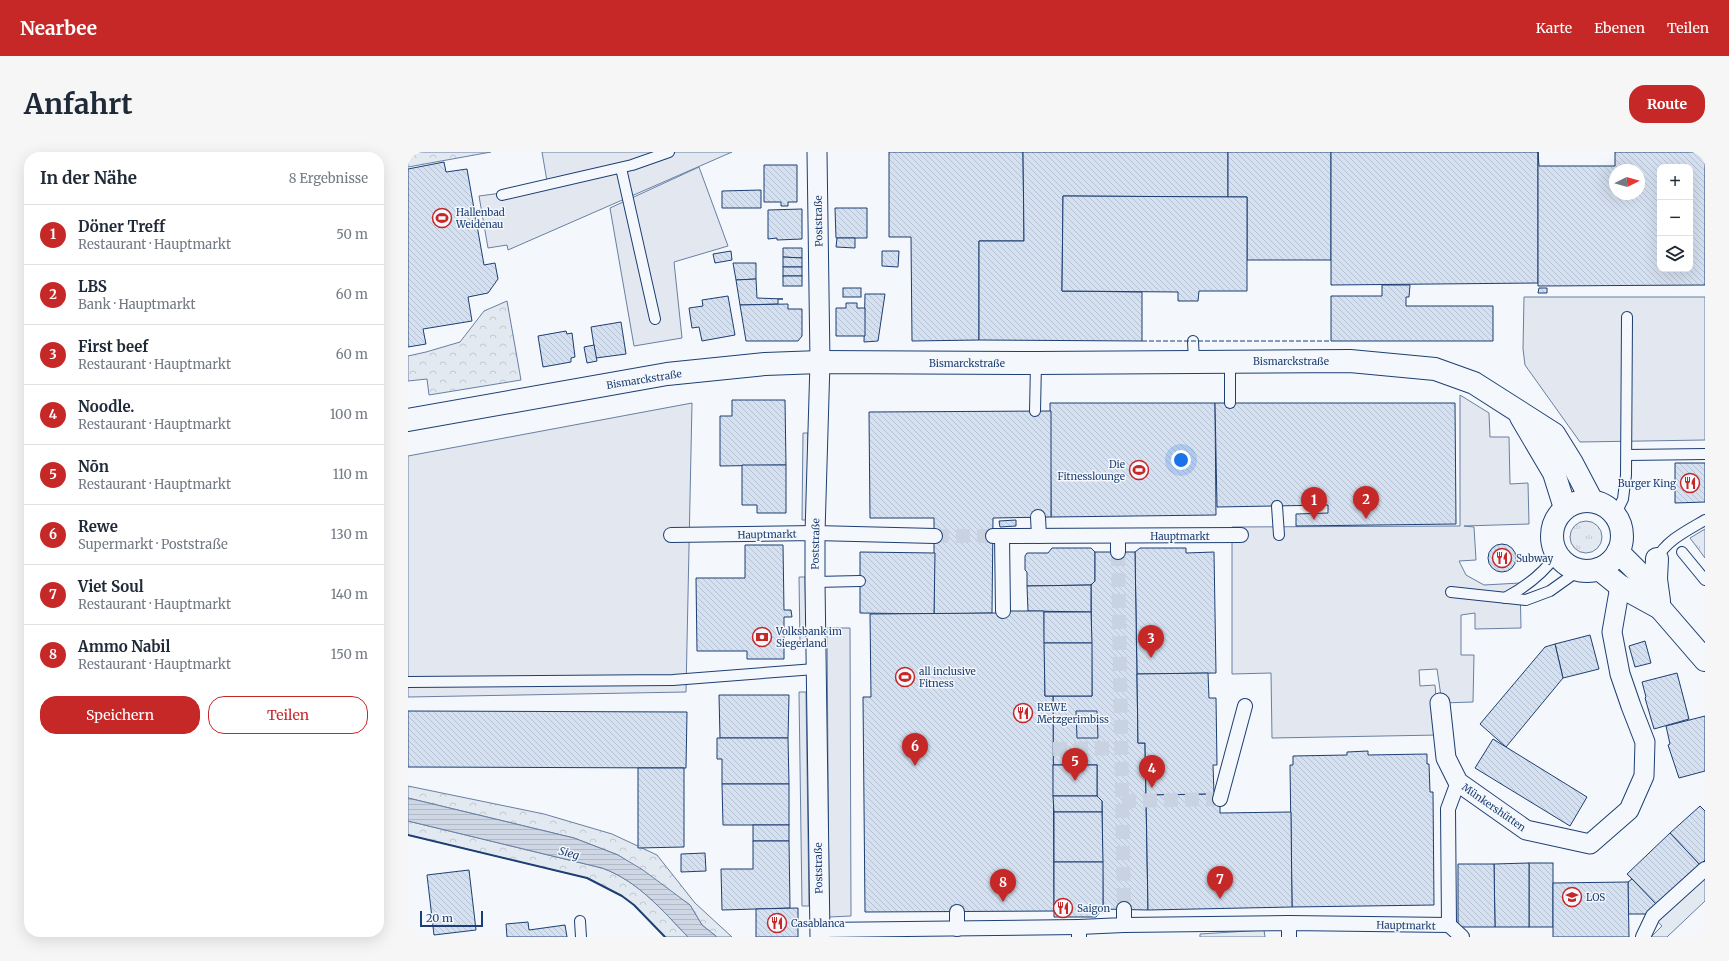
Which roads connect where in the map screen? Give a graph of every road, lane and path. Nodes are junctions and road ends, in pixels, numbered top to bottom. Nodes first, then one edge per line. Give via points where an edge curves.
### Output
1 (669, 152) edge
2 (817, 152) edge
3 (622, 168) junction
4 (502, 195) dead end
5 (1627, 317) dead end
6 (655, 319) dead end
7 (820, 362) junction
8 (1230, 362) junction
9 (1036, 363) junction
10 (1230, 403) dead end
11 (1035, 411) dead end
12 (1519, 412) junction
13 (408, 420) edge
14 (1705, 454) edge
15 (1627, 455) junction
16 (1592, 501) junction
17 (1277, 506) dead end
18 (1565, 508) junction
19 (1615, 515) junction
20 (1038, 517) dead end
21 (1705, 520) edge
22 (815, 533) junction
23 (671, 535) dead end
24 (1242, 535) dead end
25 (1279, 535) dead end
26 (935, 536) tunnel mouth
27 (1038, 536) junction
28 (1118, 536) junction
29 (1118, 552) tunnel mouth
30 (1618, 552) junction
31 (1682, 552) dead end
32 (1557, 554) junction
33 (1657, 559) joint
34 (1589, 570) junction
35 (1705, 580) edge
36 (860, 581) dead end
37 (815, 582) junction
38 (1620, 586) junction
39 (1451, 592) dead end
40 (1505, 598) junction
41 (1660, 608) junction
42 (1003, 611) dead end
43 (1705, 660) edge
44 (815, 669) junction
45 (408, 682) edge
46 (1440, 703) dead end
47 (1245, 706) dead end
48 (1458, 782) junction
49 (1220, 799) dead end
50 (1705, 869) edge
51 (1124, 909) tunnel mouth
52 (957, 912) dead end
53 (580, 921) dead end
54 (1124, 925) junction
55 (1449, 925) junction
56 (957, 929) junction
57 (1289, 930) edge
58 (1079, 932) edge
59 (820, 933) edge
60 (581, 937) edge
61 (1462, 937) edge
62 (1643, 937) edge

1 - 3 lane
2 - 7 street, Poststraße
3 - 4 lane
3 - 6 lane
5 - 15 lane
7 - 9 street, Bismarckstraße
7 - 13 street, Bismarckstraße via 765,364 667,374
7 - 22 street, Poststraße
8 - 9 street, Bismarckstraße via 1194,351
8 - 10 lane
8 - 12 street, Bismarckstraße via 1350,361 1435,369 1474,383
9 - 11 lane
12 - 16 street, Bismarckstraße via 1554,434
12 - 18 street, Bismarckstraße via 1554,473
14 - 15 lane
15 - 19 lane via 1623,499
16 - 18 street via 1581,501
16 - 19 street via 1605,506
17 - 25 lane
18 - 32 street via 1558,515 1552,528 1552,545
19 - 30 street via 1621,528
20 - 27 street
21 - 33 lane via 1682,533 1660,551
22 - 23 street, Hauptmarkt
22 - 26 street, Hauptmarkt
22 - 37 street, Poststraße
24 - 28 street, Hauptmarkt
27 - 28 street, Hauptmarkt
27 - 42 street, Hauptmarkt via 998,536
28 - 29 street
30 - 34 street via 1605,566
30 - 41 street via 1639,573
31 - 35 lane
32 - 34 street via 1564,564
32 - 40 lane via 1537,577
33 - 41 street via 1656,579
34 - 38 street
34 - 40 lane via 1533,598
36 - 37 lane
37 - 44 street, Poststraße
38 - 41 street
38 - 48 street, Münkershütten via 1612,632 1620,674 1645,742 1644,776 1629,810 1590,844 1526,830
39 - 40 lane
41 - 43 street
44 - 45 lane via 677,680
44 - 59 street, Poststraße
46 - 48 street, Münkershütten via 1446,758
47 - 49 street
48 - 55 street, Hauptmarkt via 1448,809
50 - 62 street via 1653,916
51 - 54 street
52 - 56 street
53 - 60 lane
54 - 57 street, Hauptmarkt
54 - 58 street, Hauptmarkt
55 - 57 street, Hauptmarkt
55 - 61 street
56 - 58 street, Hauptmarkt
56 - 59 street, Hauptmarkt

